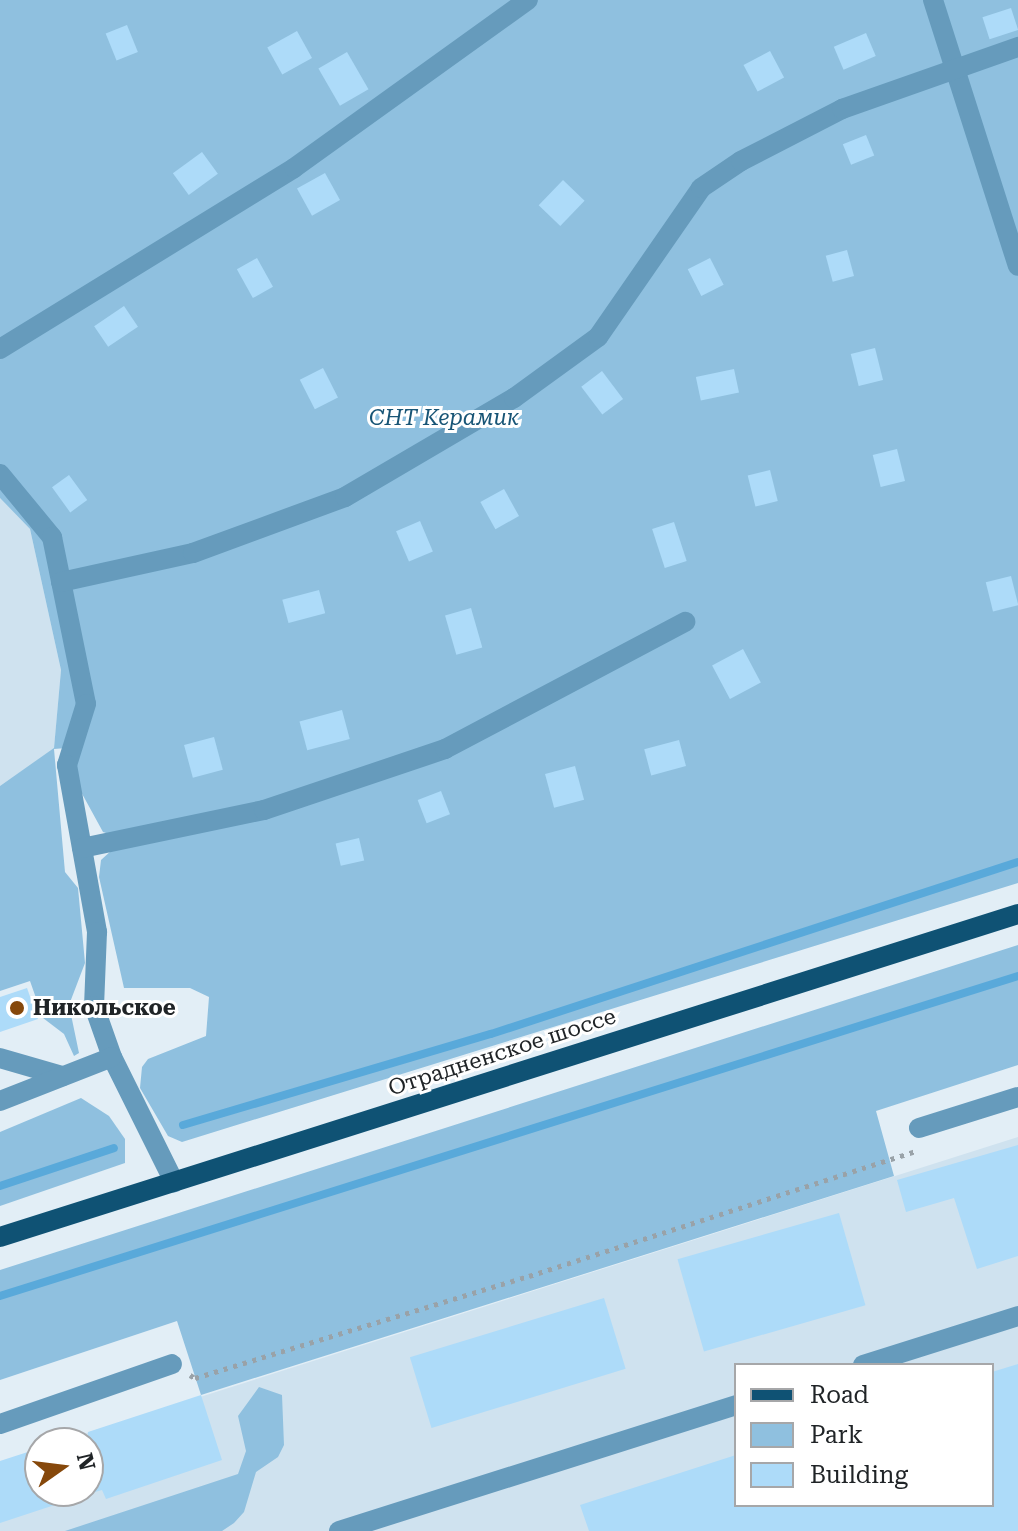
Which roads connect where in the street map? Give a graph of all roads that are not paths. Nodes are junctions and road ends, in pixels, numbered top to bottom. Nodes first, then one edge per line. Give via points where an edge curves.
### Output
1 (528, 0) edge
2 (933, 0) edge
3 (1018, 47) edge
4 (953, 73) junction
5 (1018, 266) edge
6 (0, 349) edge
7 (0, 474) edge
8 (61, 582) junction
9 (685, 622) dead end
10 (82, 848) junction
11 (1018, 914) edge
12 (112, 1057) junction
13 (0, 1058) edge
14 (62, 1076) junction
15 (1018, 1097) edge
16 (0, 1101) edge
17 (919, 1128) dead end
18 (174, 1182) junction
19 (0, 1237) edge
20 (1018, 1316) edge
21 (869, 1363) edge
22 (172, 1364) road end
23 (734, 1406) edge
24 (0, 1424) edge
25 (339, 1531) edge

1 - 6 street via 294,168
2 - 4 street
3 - 4 street
4 - 5 street
4 - 8 street via 842,109 741,161 701,188 598,337 514,398 345,497 193,553
7 - 8 street via 52,537
8 - 10 street via 86,704 67,765
9 - 10 street via 445,749 264,810
10 - 12 street via 97,932 94,1006
11 - 18 main road, Отрадненское шоссе
12 - 14 street
12 - 18 street
13 - 14 street
14 - 16 street
15 - 17 street
18 - 19 main road, Отрадненское шоссе
20 - 21 street
22 - 24 street
23 - 25 street

